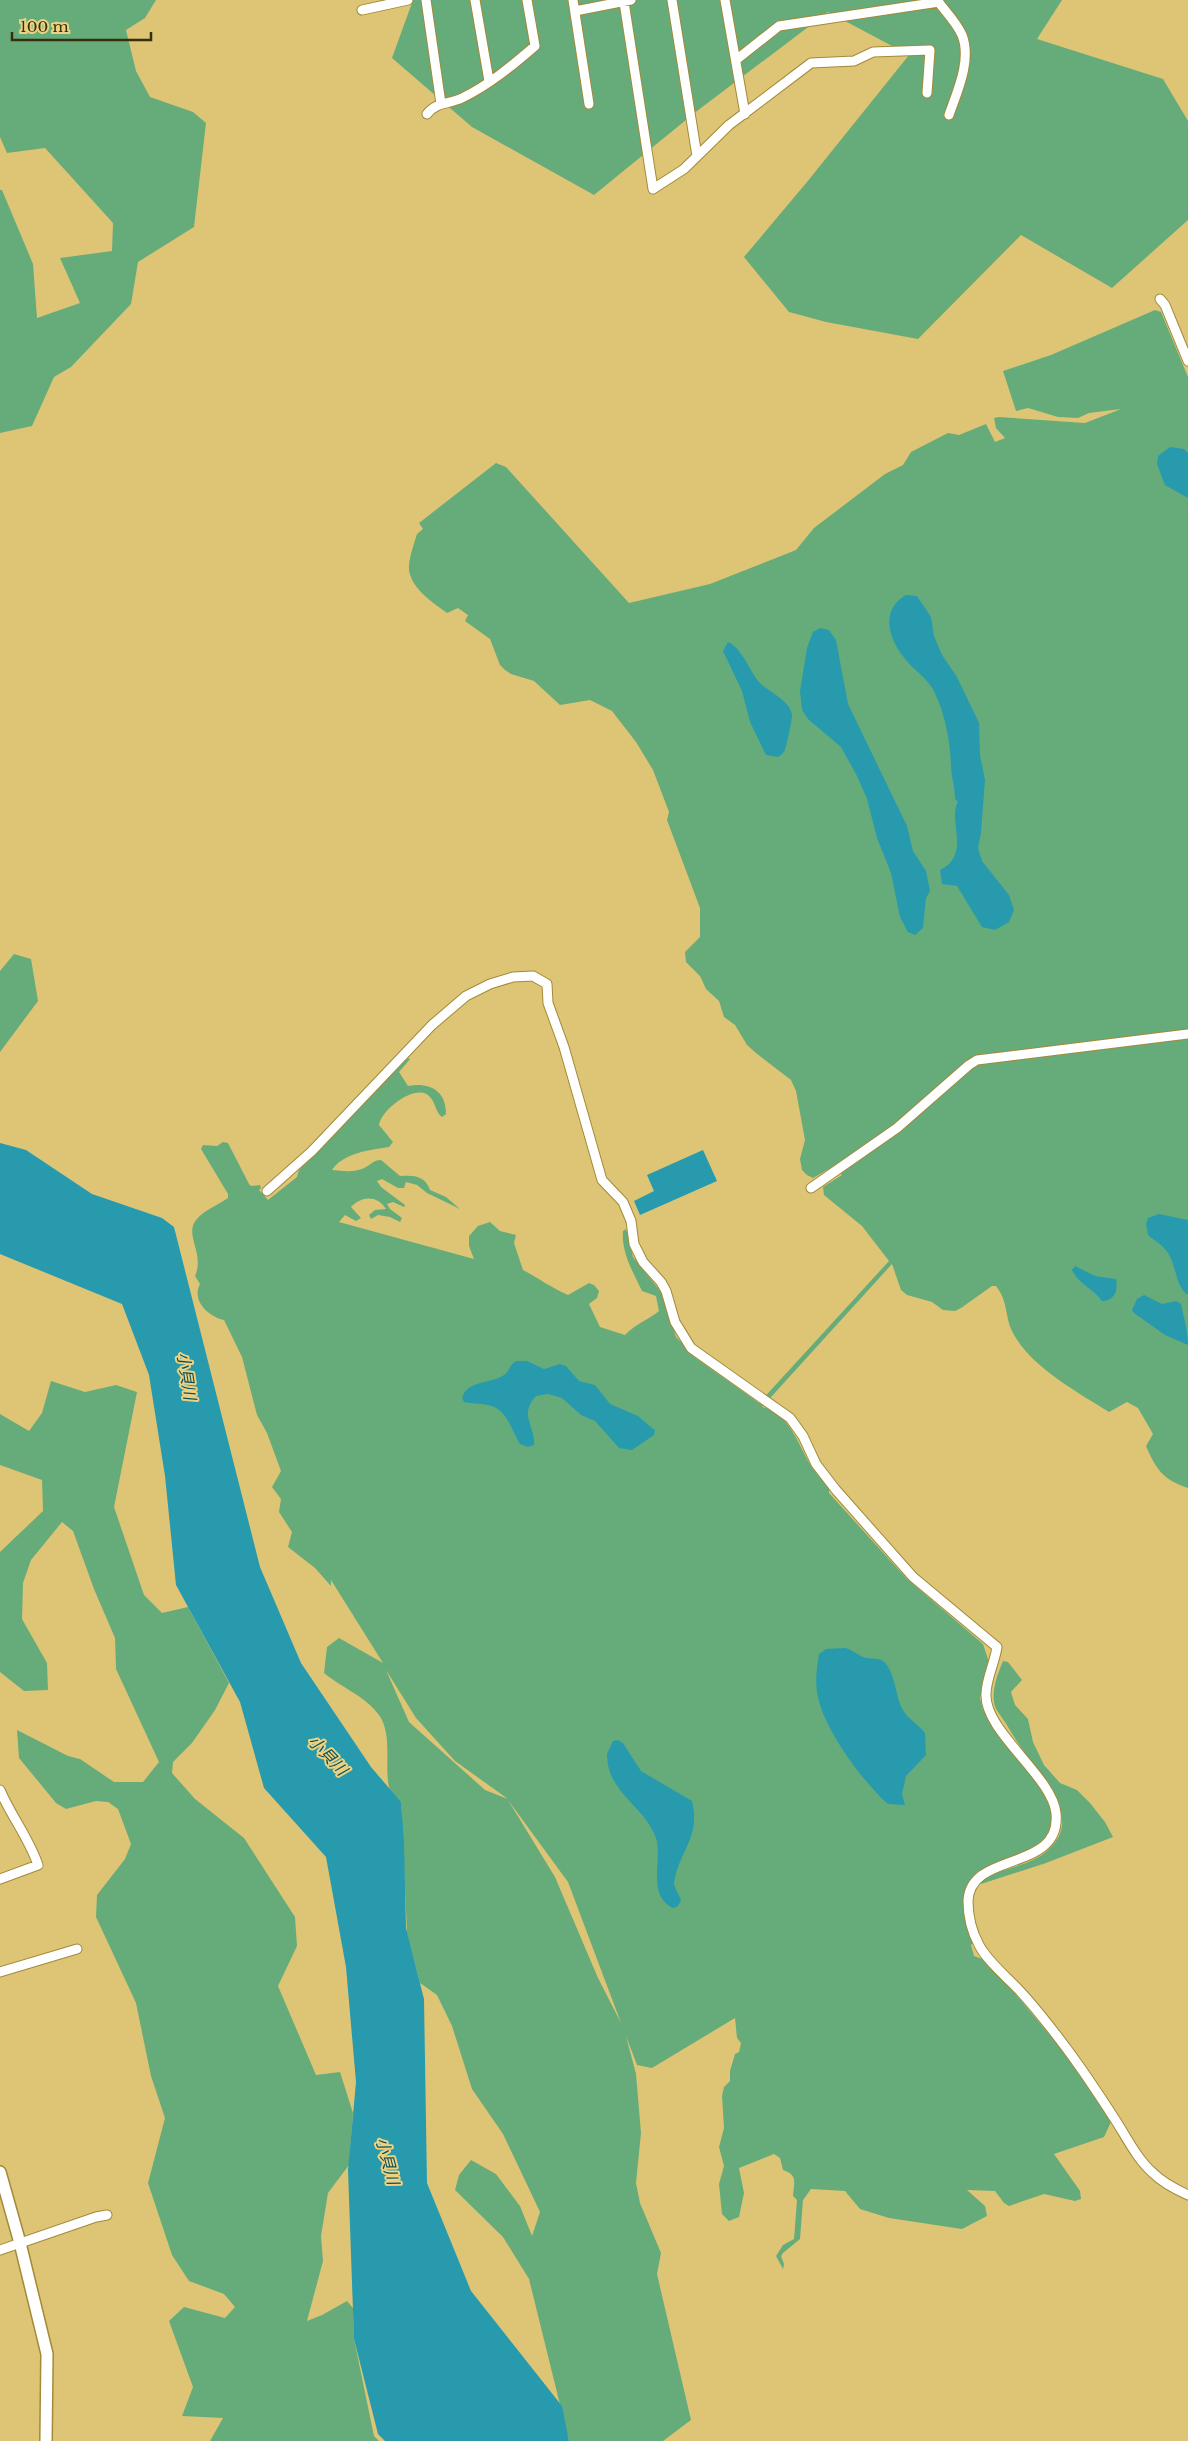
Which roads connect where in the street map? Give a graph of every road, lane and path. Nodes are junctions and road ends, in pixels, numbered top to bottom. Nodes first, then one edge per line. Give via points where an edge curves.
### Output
1 (408, 0) edge
2 (426, 0) edge
3 (475, 0) edge
4 (527, 0) edge
5 (574, 0) edge
6 (672, 0) edge
7 (725, 0) edge
8 (628, 1) edge
9 (938, 1) edge
10 (362, 10) dead end
11 (575, 11) junction
12 (736, 60) junction
13 (489, 82) junction
14 (927, 92) dead end
15 (441, 104) junction
16 (589, 104) dead end
17 (427, 114) dead end
18 (745, 114) junction
19 (949, 115) dead end
20 (697, 156) junction
21 (1160, 299) dead end
22 (1188, 361) edge
23 (1188, 1034) edge
24 (811, 1188) dead end
25 (267, 1191) dead end
26 (0, 1790) edge
27 (0, 1879) edge
28 (77, 1949) dead end
29 (0, 1972) edge
30 (0, 2172) edge
31 (1188, 2195) edge
32 (107, 2215) dead end
33 (20, 2243) junction
34 (0, 2250) edge
35 (46, 2441) edge

1 - 10 street
2 - 15 street
3 - 13 street
4 - 13 street via 535,46
5 - 11 street
6 - 20 street
7 - 12 street
8 - 11 street
8 - 20 street via 653,188 684,169
9 - 12 street via 779,26
9 - 19 street via 961,33 966,53
11 - 16 street
12 - 18 street
13 - 15 street via 461,98
14 - 18 street via 930,50 873,52 854,61 812,63
15 - 17 street
18 - 20 street
21 - 22 street
23 - 24 street via 977,1060 897,1128
25 - 31 street via 312,1151 432,1025 466,996 513,977 533,976 547,984 548,1003 602,1180 623,1202 631,1221 634,1244 643,1262 666,1291 674,1322 682,1336 691,1348 790,1418 831,1484 914,1577 997,1647 986,1694 988,1706 1014,1748 1050,1794 1057,1820 1053,1834 1043,1847 994,1868 974,1883 968,1902 973,1931 980,1946 1066,2048 1152,2173
26 - 27 street via 11,1815 33,1849 38,1865
28 - 29 street
30 - 33 street
32 - 33 street
33 - 34 street
33 - 35 street via 47,2354

